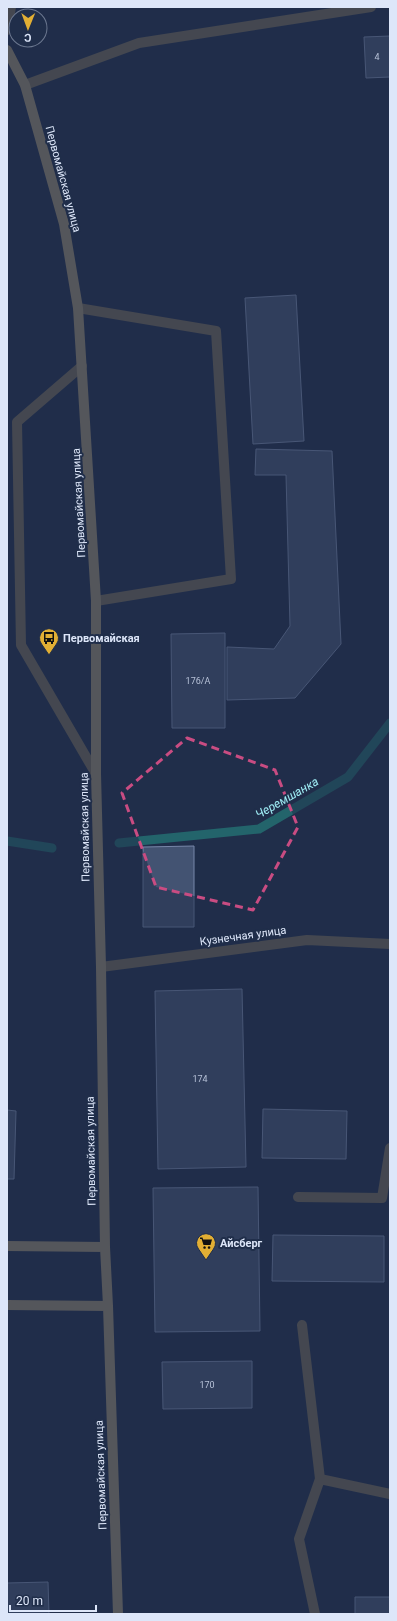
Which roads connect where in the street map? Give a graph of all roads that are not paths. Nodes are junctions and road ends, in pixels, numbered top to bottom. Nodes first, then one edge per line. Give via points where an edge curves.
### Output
1 (11, 7) edge
2 (371, 7) edge
3 (7, 30) edge
4 (7, 50) edge
5 (25, 84) junction
6 (78, 308) junction
7 (82, 366) junction
8 (96, 601) junction
9 (96, 774) junction
10 (390, 944) edge
11 (101, 968) junction
12 (390, 1148) edge
13 (298, 1196) dead end
14 (7, 1246) edge
15 (105, 1247) junction
16 (7, 1305) edge
17 (108, 1306) junction
18 (302, 1325) dead end
19 (320, 1479) junction
20 (390, 1494) edge
21 (118, 1614) edge
22 (315, 1614) edge

1 - 3 street
2 - 5 street via 139,43
4 - 5 main road, Первомайская улица
5 - 6 main road, Первомайская улица via 64,224
6 - 7 main road, Первомайская улица
6 - 8 street via 216,331 232,578
7 - 8 main road, Первомайская улица
7 - 9 street via 16,422 21,646
8 - 9 main road, Первомайская улица
9 - 11 main road, Первомайская улица
10 - 11 street, Кузнечная улица via 307,940
11 - 15 main road, Первомайская улица
12 - 13 street via 382,1198
14 - 15 main road
15 - 17 main road, Первомайская улица
16 - 17 main road
17 - 21 main road, Первомайская улица
18 - 19 street
19 - 20 street
19 - 22 street via 299,1539

